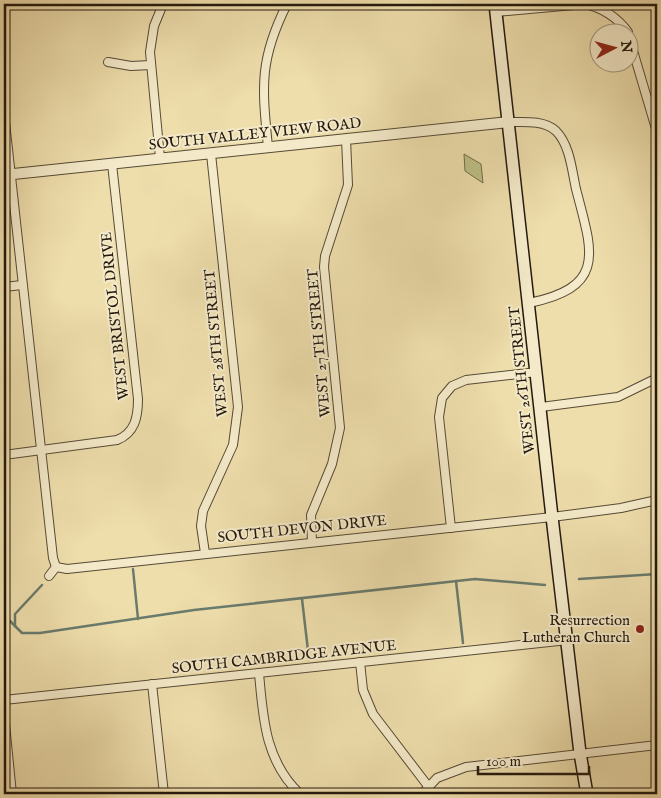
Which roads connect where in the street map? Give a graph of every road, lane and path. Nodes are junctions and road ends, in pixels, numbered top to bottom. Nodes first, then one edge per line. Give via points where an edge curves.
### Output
1 (162, 4) edge
2 (287, 4) edge
3 (496, 8) edge
4 (618, 22) edge
5 (108, 62) dead end
6 (151, 65) junction
7 (638, 66) edge
8 (4, 112) edge
9 (509, 122) junction
10 (657, 129) edge
11 (346, 139) junction
12 (268, 147) junction
13 (211, 154) junction
14 (160, 158) junction
15 (112, 164) junction
16 (7, 175) edge
17 (22, 285) junction
18 (4, 287) edge
19 (529, 304) junction
20 (537, 372) junction
21 (657, 378) edge
22 (540, 407) junction
23 (42, 450) junction
24 (4, 455) edge
25 (657, 500) edge
26 (552, 516) junction
27 (451, 528) junction
28 (312, 542) junction
29 (204, 553) junction
30 (56, 567) junction
31 (49, 576) dead end
32 (568, 640) junction
33 (360, 662) junction
34 (259, 673) junction
35 (152, 684) junction
36 (4, 700) edge
37 (4, 714) edge
38 (657, 746) edge
39 (580, 753) junction
40 (428, 786) junction
41 (12, 794) edge
42 (57, 794) edge
43 (62, 794) edge
44 (164, 794) edge
45 (300, 794) edge
46 (422, 794) edge
47 (582, 794) edge
48 (587, 794) edge

1 - 6 street via 151,40
2 - 12 street via 265,58 264,104
3 - 4 street via 585,4 609,13
3 - 9 main road, WEST 26TH STREET
5 - 6 street
6 - 14 street
7 - 10 street
8 - 16 street
9 - 11 street, SOUTH VALLEY VIEW ROAD
9 - 19 main road, WEST 26TH STREET
9 - 19 street via 543,124 561,138 589,243 586,271 576,284 561,295
11 - 12 street, SOUTH VALLEY VIEW ROAD
11 - 28 street, WEST 27TH STREET via 348,185 324,267 340,428 332,464 311,515
12 - 13 street, SOUTH VALLEY VIEW ROAD
13 - 14 street, SOUTH VALLEY VIEW ROAD
13 - 29 street, WEST 28TH STREET via 238,407 233,445 203,511
14 - 15 street, SOUTH VALLEY VIEW ROAD
15 - 16 street, SOUTH VALLEY VIEW ROAD
15 - 23 street, WEST BRISTOL DRIVE via 138,399 136,421 130,433 117,440
16 - 17 street
17 - 18 street
17 - 23 street
19 - 20 main road, WEST 26TH STREET
20 - 22 main road, WEST 26TH STREET
20 - 27 street via 466,380 445,393 439,417
21 - 22 street via 618,397
22 - 26 main road, WEST 26TH STREET
23 - 24 street, WEST BRISTOL DRIVE
23 - 30 street
25 - 26 street, SOUTH DEVON DRIVE
26 - 27 street, SOUTH DEVON DRIVE
26 - 32 main road, WEST 26TH STREET
27 - 28 street, SOUTH DEVON DRIVE
28 - 29 street, SOUTH DEVON DRIVE
29 - 30 street, SOUTH DEVON DRIVE via 67,569
30 - 31 street
32 - 33 street, SOUTH CAMBRIDGE AVENUE
32 - 39 main road, WEST 26TH STREET
33 - 34 street, SOUTH CAMBRIDGE AVENUE
33 - 40 street via 364,690 373,714
34 - 35 street, SOUTH CAMBRIDGE AVENUE
34 - 45 street via 264,725 271,751 283,775
35 - 36 street, SOUTH CAMBRIDGE AVENUE
35 - 44 street
37 - 41 street
38 - 39 street
39 - 40 street via 466,767 437,778
39 - 47 main road, WEST 26TH STREET
39 - 48 main road, WEST 26TH STREET
40 - 46 street
42 - 43 street

